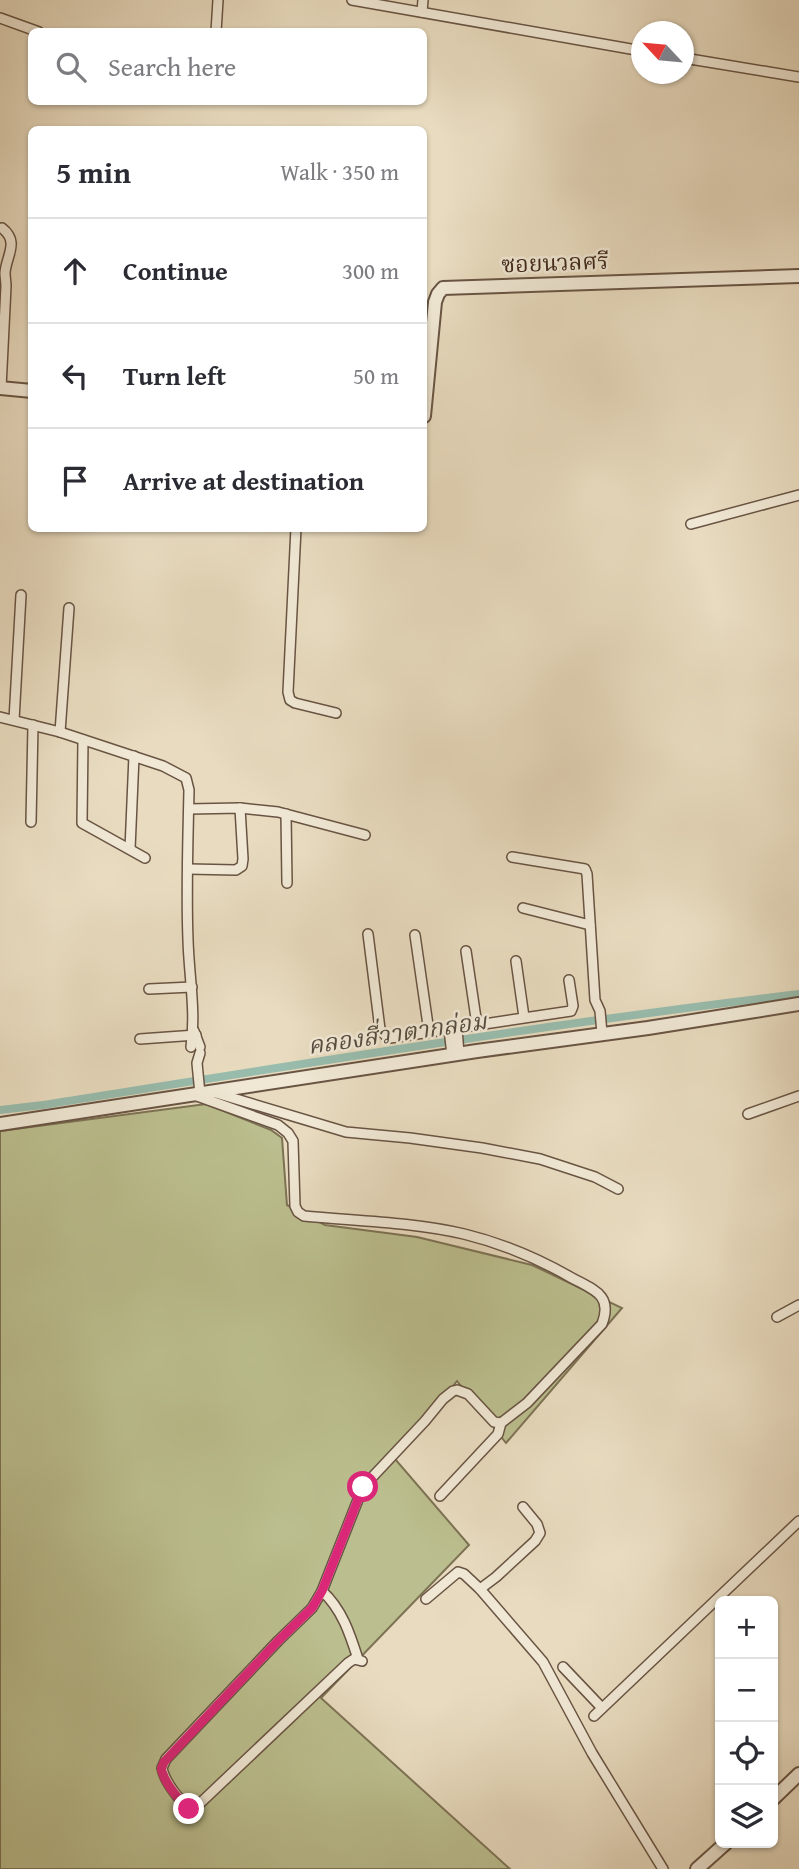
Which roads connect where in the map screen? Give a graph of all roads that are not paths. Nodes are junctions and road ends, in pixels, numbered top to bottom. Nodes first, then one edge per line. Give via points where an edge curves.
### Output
1 (218, 0) edge
2 (352, 0) edge
3 (423, 0) edge
4 (422, 12) junction
5 (0, 18) edge
6 (28, 28) edge
7 (216, 28) edge
8 (631, 49) edge
9 (694, 60) edge
10 (799, 77) edge
11 (2, 228) dead end
12 (799, 276) edge
13 (427, 385) edge
14 (1, 388) edge
15 (28, 391) edge
16 (799, 495) edge
17 (691, 524) dead end
18 (296, 532) edge
19 (21, 595) dead end
20 (69, 608) dead end
21 (335, 713) dead end
22 (0, 717) edge
23 (14, 720) junction
24 (33, 725) junction
25 (60, 732) junction
26 (83, 740) junction
27 (134, 756) junction
28 (188, 808) junction
29 (240, 808) junction
30 (286, 814) junction
31 (31, 821) dead end
32 (365, 835) dead end
33 (130, 849) junction
34 (512, 857) dead end
35 (145, 858) dead end
36 (188, 869) junction
37 (287, 883) dead end
38 (523, 908) dead end
39 (590, 925) junction
40 (368, 934) dead end
41 (415, 935) dead end
42 (466, 951) dead end
43 (516, 961) dead end
44 (569, 980) dead end
45 (192, 987) junction
46 (149, 989) dead end
47 (799, 1004) edge
48 (524, 1017) junction
49 (477, 1025) junction
50 (602, 1029) junction
51 (429, 1032) junction
52 (194, 1033) junction
53 (454, 1033) junction
54 (140, 1040) dead end
55 (455, 1051) junction
56 (203, 1094) junction
57 (799, 1096) edge
58 (748, 1114) dead end
59 (0, 1124) edge
60 (618, 1189) dead end
61 (799, 1305) edge
62 (777, 1317) dead end
63 (500, 1423) junction
64 (440, 1496) dead end
65 (523, 1507) dead end
66 (799, 1521) edge
67 (480, 1589) junction
68 (322, 1591) junction
69 (426, 1599) dead end
70 (563, 1667) dead end
71 (602, 1708) junction
72 (594, 1716) dead end
73 (799, 1774) edge
74 (778, 1793) edge
75 (720, 1848) edge
76 (663, 1869) edge
77 (697, 1869) edge

1 - 7 street
2 - 4 street
3 - 4 street
4 - 8 street
5 - 6 street
9 - 10 street
11 - 14 street via 11,238 5,275
12 - 13 street, ซอยนวลศรี via 443,288 435,302
14 - 15 street
16 - 17 street
18 - 21 street via 288,692 295,704
19 - 23 street
20 - 25 street
22 - 23 street
23 - 24 street
24 - 25 street
24 - 31 street
25 - 26 street
26 - 27 street
26 - 33 street via 82,823
27 - 28 street via 186,778
27 - 33 street
28 - 29 street
28 - 36 street
29 - 30 street
29 - 36 street via 242,866 236,870
30 - 32 street
30 - 37 street
33 - 35 street
34 - 39 street via 585,869
36 - 45 street
38 - 39 street
39 - 50 street via 595,1000
40 - 51 street via 380,1029 390,1038
41 - 51 street
42 - 49 street
43 - 48 street
44 - 48 street via 571,1011
45 - 46 street
45 - 52 street
47 - 50 street via 648,1028
48 - 49 street
49 - 53 street
50 - 55 street
51 - 53 street
52 - 54 street
52 - 56 street
53 - 55 street
55 - 56 street
56 - 59 street
56 - 60 street via 346,1132 540,1159
56 - 63 street via 288,1133 293,1142 295,1206 304,1216 464,1234 554,1268 602,1297 607,1313 602,1324 527,1403
57 - 58 street
61 - 62 street
63 - 64 street via 498,1434
63 - 68 street via 468,1394 453,1391 443,1399 363,1487
65 - 67 street via 540,1534
66 - 71 street
67 - 69 street via 458,1572
67 - 76 street via 543,1662
68 - 68 street via 341,1614 360,1660 348,1663 189,1809 164,1776 166,1759 312,1608
70 - 71 street
71 - 72 street
73 - 74 street
75 - 77 street

